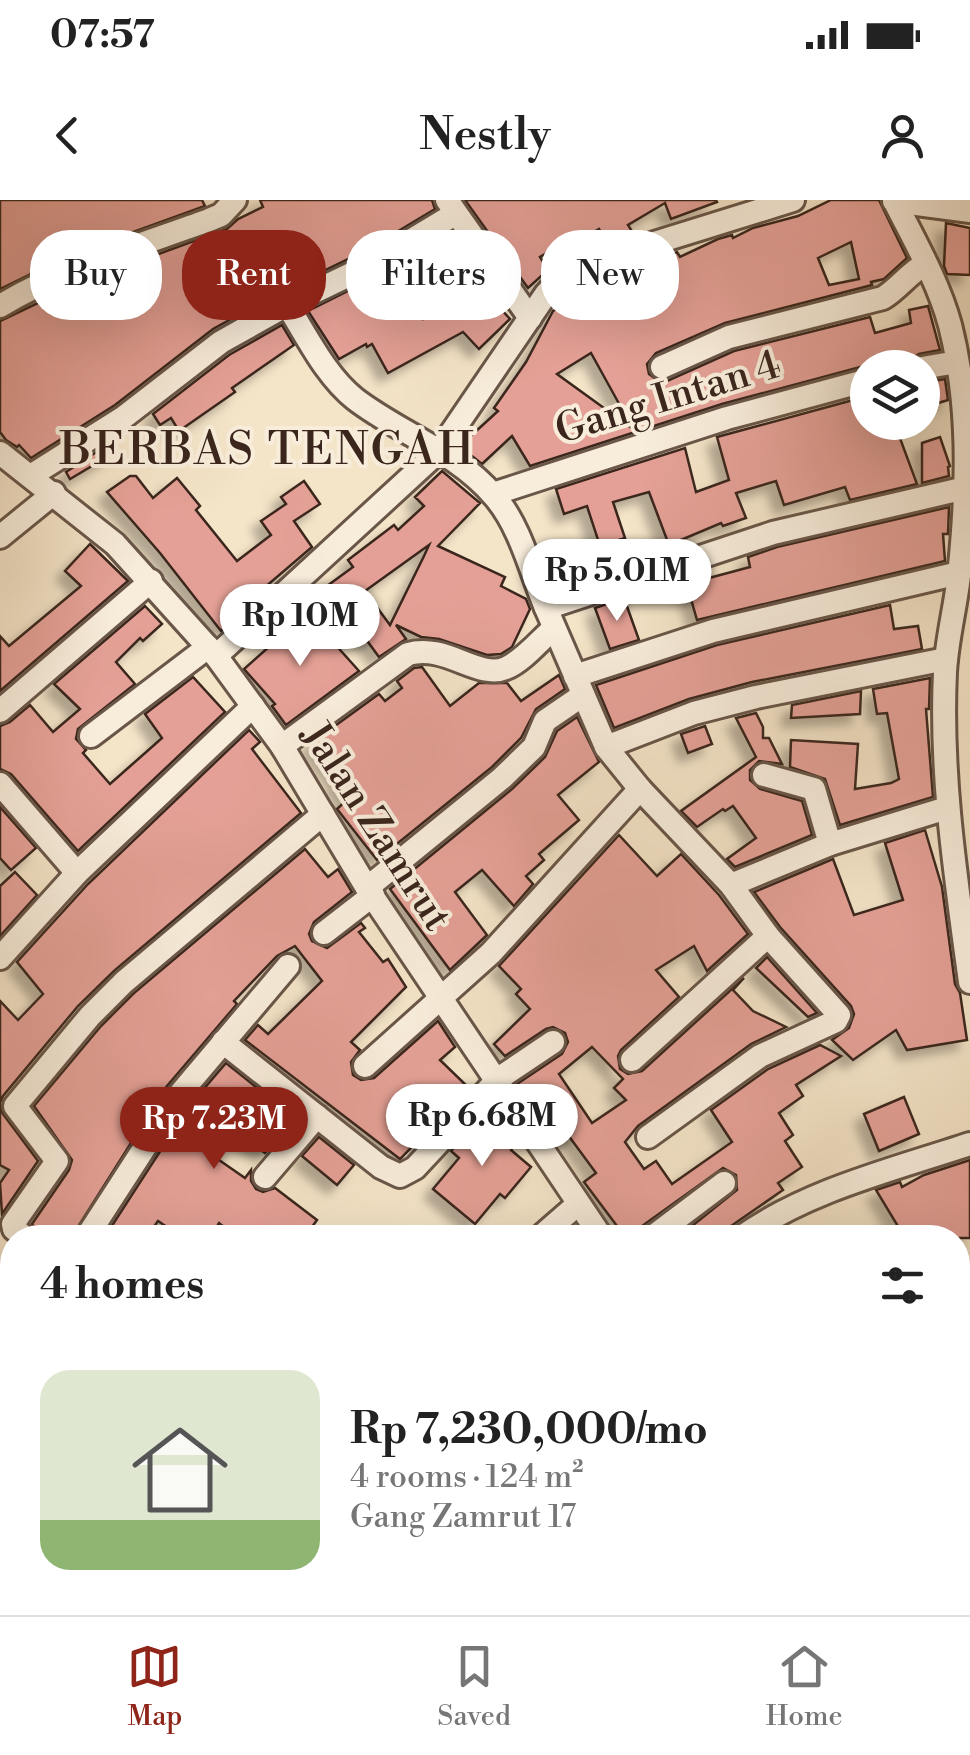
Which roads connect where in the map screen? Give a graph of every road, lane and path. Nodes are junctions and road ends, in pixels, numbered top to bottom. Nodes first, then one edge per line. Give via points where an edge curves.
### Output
1 (235, 200) edge
2 (794, 200) edge
3 (894, 200) edge
4 (451, 207) edge
5 (970, 211) edge
6 (925, 264) junction
7 (326, 286) edge
8 (0, 306) edge
9 (530, 318) junction
10 (260, 320) edge
11 (297, 320) edge
12 (960, 326) edge
13 (957, 362) junction
14 (940, 365) edge
15 (662, 366) dead end
16 (850, 385) edge
17 (439, 450) junction
18 (0, 453) edge
19 (32, 475) junction
20 (969, 487) edge
21 (54, 493) junction
22 (493, 494) junction
23 (0, 537) edge
24 (150, 581) junction
25 (962, 581) edge
26 (550, 618) junction
27 (212, 651) junction
28 (946, 659) junction
29 (579, 685) junction
30 (253, 706) junction
31 (0, 711) edge
32 (91, 736) dead end
33 (282, 746) junction
34 (606, 747) junction
35 (764, 775) dead end
36 (0, 784) edge
37 (640, 789) junction
38 (323, 814) junction
39 (955, 819) edge
40 (830, 844) junction
41 (78, 873) junction
42 (731, 885) junction
43 (370, 891) junction
44 (324, 933) dead end
45 (768, 936) junction
46 (0, 958) edge
47 (288, 966) dead end
48 (970, 982) edge
49 (440, 995) junction
50 (223, 1042) junction
51 (553, 1042) dead end
52 (632, 1060) dead end
53 (365, 1066) dead end
54 (498, 1079) junction
55 (8, 1114) edge
56 (317, 1116) junction
57 (648, 1137) dead end
58 (970, 1144) edge
59 (265, 1176) dead end
60 (724, 1184) dead end
61 (578, 1204) junction
62 (14, 1225) edge
63 (94, 1225) edge
64 (554, 1225) edge
65 (593, 1225) edge
66 (668, 1225) edge
67 (759, 1225) edge

1 - 8 street via 209,220 81,266
2 - 9 street via 574,270
3 - 5 street
3 - 6 street
4 - 7 street via 372,264
4 - 9 street
6 - 12 street
6 - 15 street via 882,298 729,337
9 - 17 street
10 - 19 street
11 - 17 street via 353,397
12 - 13 street
13 - 14 street
13 - 20 street
16 - 22 street, Gang Intan 4
17 - 22 street
17 - 27 street
18 - 19 street, Jalan Zamrut
19 - 21 street, Jalan Zamrut
20 - 25 street
20 - 26 street via 773,533
21 - 23 street
21 - 24 street, Jalan Zamrut
22 - 26 street
24 - 27 street, Jalan Zamrut
24 - 31 street
25 - 28 street
25 - 29 street via 714,631
26 - 29 street
26 - 33 street via 504,669 482,669 432,650 408,654
27 - 30 street, Jalan Zamrut
27 - 32 street
28 - 34 street via 756,696
28 - 39 street
29 - 34 street
29 - 43 street via 545,721 534,748
30 - 33 street, Jalan Zamrut
30 - 41 street
33 - 38 street, Jalan Zamrut
34 - 37 street
35 - 40 street via 814,790
36 - 41 street
37 - 42 street
37 - 49 street via 509,935
38 - 43 street, Jalan Zamrut
38 - 55 street via 124,982
39 - 40 street
39 - 48 street
40 - 42 street
41 - 46 street
42 - 45 street
43 - 44 street
43 - 49 street, Jalan Zamrut
45 - 52 street
45 - 57 street via 837,1009 838,1018 760,1056
47 - 50 street
49 - 53 street
49 - 54 street, Jalan Zamrut
50 - 56 street
50 - 63 street via 178,1096
51 - 54 street
54 - 56 street via 400,1176
54 - 61 street, Jalan Zamrut
55 - 62 street via 58,1162
56 - 59 street
58 - 67 street via 819,1194
60 - 66 street
61 - 64 street
61 - 65 street, Jalan Zamrut

